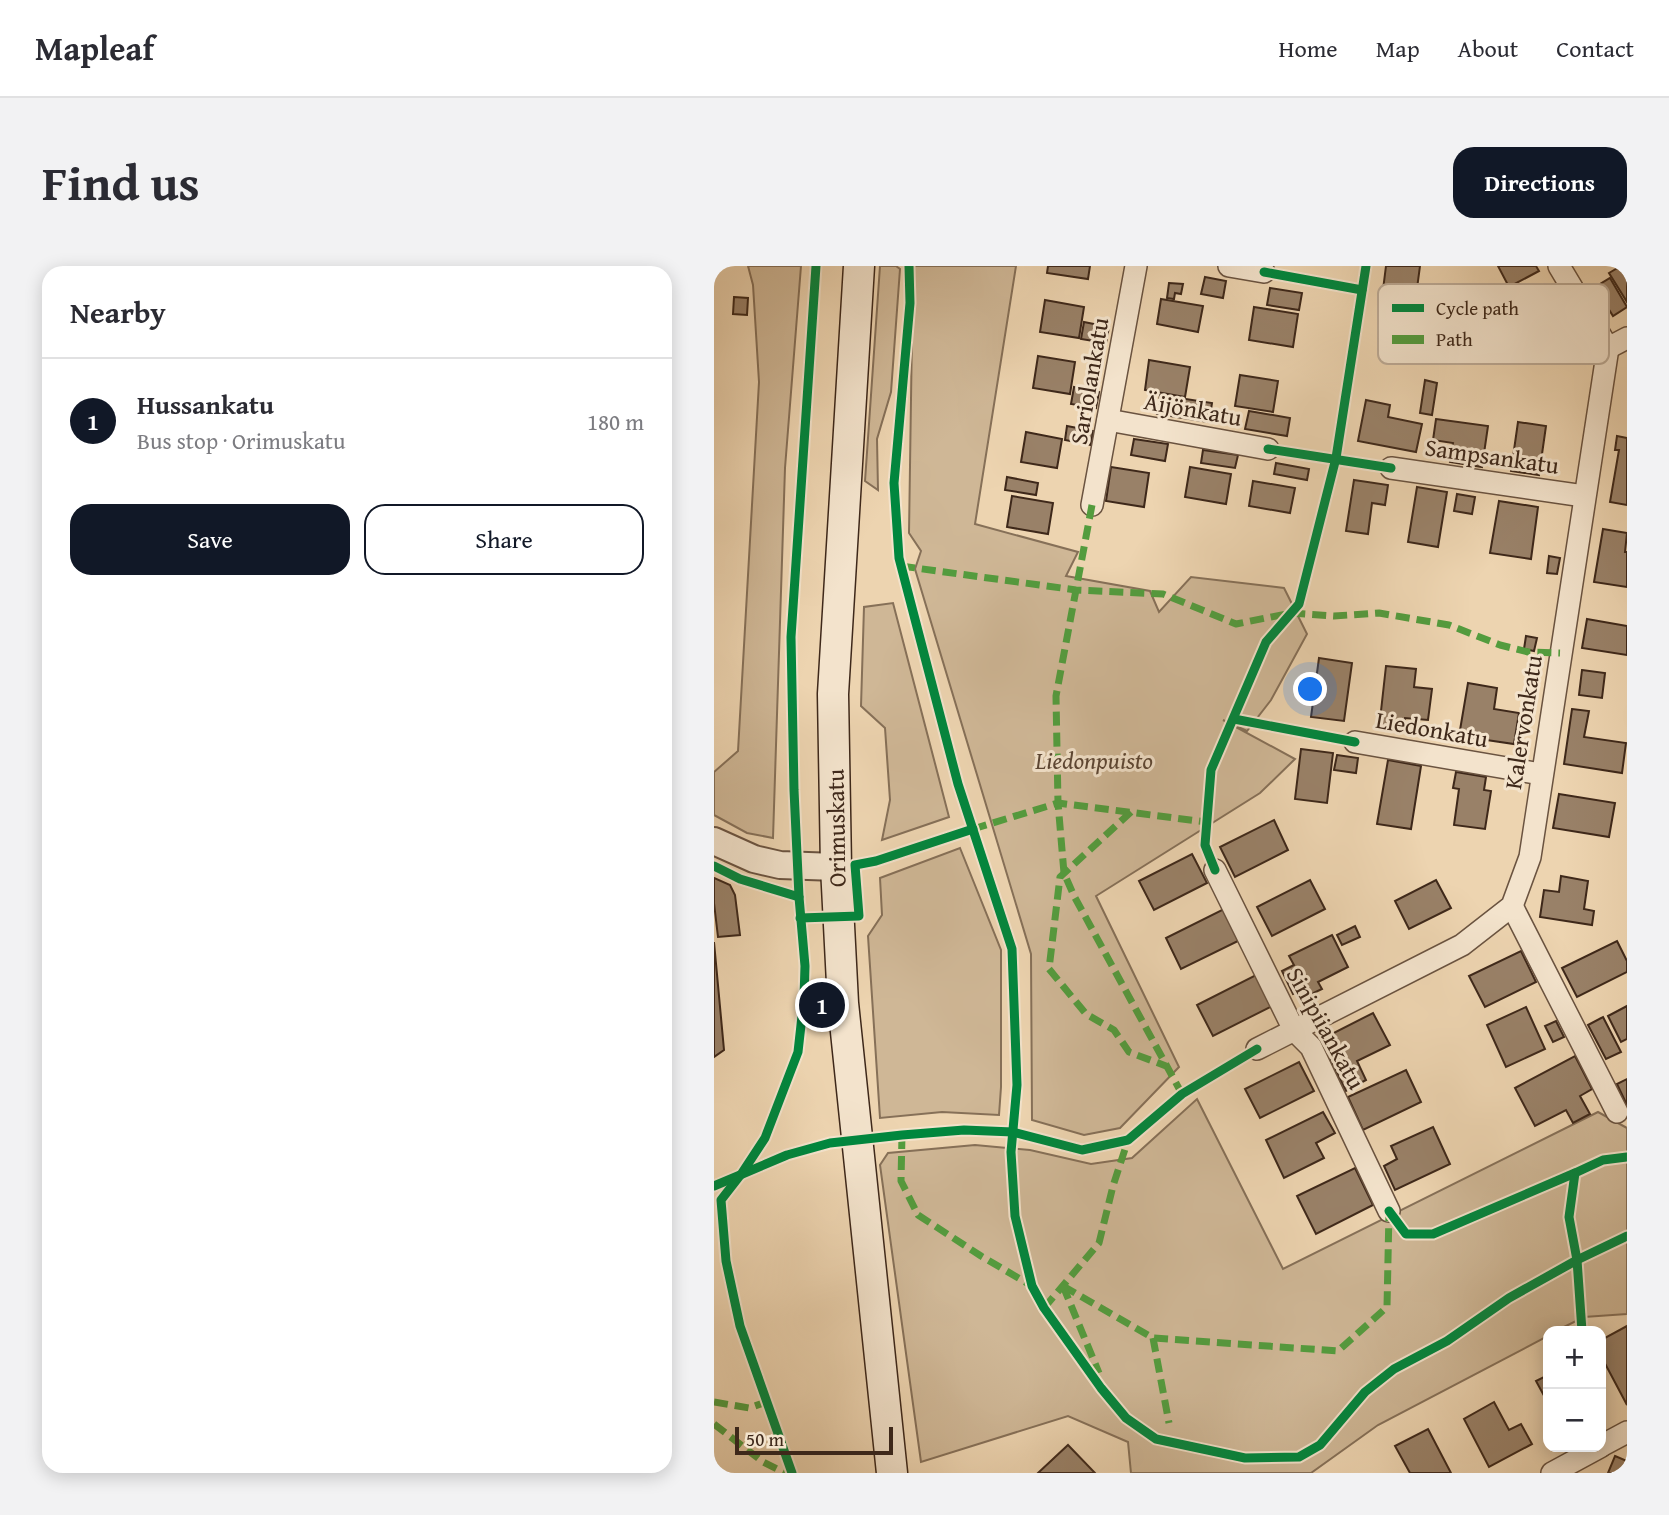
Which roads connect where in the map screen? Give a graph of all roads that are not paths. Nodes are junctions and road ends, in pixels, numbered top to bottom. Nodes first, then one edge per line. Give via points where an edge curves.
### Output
1 (859, 266) edge
2 (1136, 266) edge
3 (1228, 266) edge
4 (1559, 266) edge
5 (1264, 272) dead end
6 (1573, 284) edge
7 (1618, 343) edge
8 (1108, 420) junction
9 (1268, 449) dead end
10 (1391, 468) dead end
11 (1584, 496) junction
12 (1092, 505) dead end
13 (1355, 742) dead end
14 (1541, 774) junction
15 (714, 841) edge
16 (836, 867) junction
17 (1215, 870) dead end
18 (1512, 906) junction
19 (1294, 1030) junction
20 (1257, 1049) dead end
21 (1617, 1112) dead end
22 (1389, 1211) dead end
23 (1627, 1432) edge
24 (1606, 1443) edge
25 (1589, 1452) edge
26 (892, 1473) edge
27 (1552, 1473) edge

1 - 16 main road, Orimuskatu via 833,694
2 - 8 street, Sariolankatu
3 - 5 street
4 - 6 street, Kalervonkatu
7 - 11 street, Kalervonkatu
8 - 9 street, Äijönkatu
8 - 12 street, Sariolankatu
10 - 11 street, Sampsankatu
11 - 14 street, Kalervonkatu
13 - 14 street, Liedonkatu
14 - 18 street, Kalervonkatu via 1530,857
15 - 16 street via 780,865
16 - 26 main road, Orimuskatu via 843,1003
17 - 19 street, Sinipiiankatu
18 - 19 street via 1462,945
18 - 21 street
19 - 20 street
19 - 22 street, Sinipiiankatu via 1311,1048
23 - 24 street
25 - 27 street

